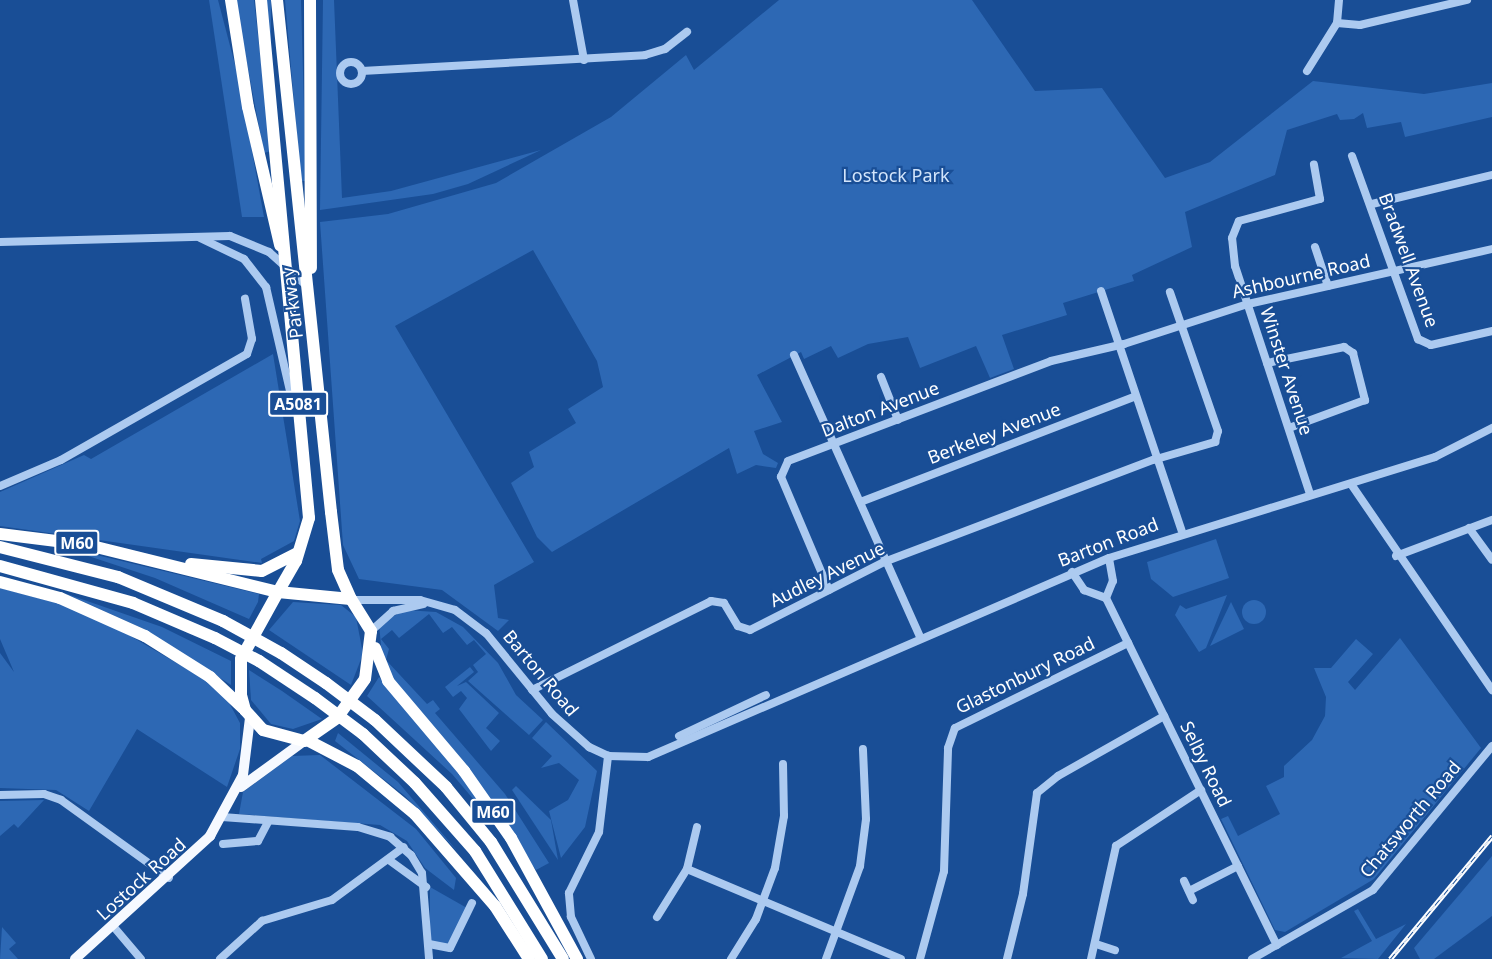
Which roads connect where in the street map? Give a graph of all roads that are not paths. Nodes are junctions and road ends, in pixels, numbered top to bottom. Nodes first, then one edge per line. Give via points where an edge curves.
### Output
1 (226, 0) edge
2 (231, 0) edge
3 (261, 0) edge
4 (277, 0) edge
5 (310, 0) edge
6 (315, 0) edge
7 (573, 0) edge
8 (1339, 0) edge
9 (1467, 0) edge
10 (1338, 23) junction
11 (687, 32) dead end
12 (310, 39) junction
13 (584, 60) junction
14 (242, 71) junction
15 (362, 71) dead end
16 (1307, 71) dead end
17 (1352, 156) dead end
18 (1314, 165) dead end
19 (1492, 175) edge
20 (1372, 204) junction
21 (277, 207) junction
22 (196, 236) junction
23 (0, 242) edge
24 (1316, 248) dead end
25 (1492, 249) edge
26 (285, 262) junction
27 (1395, 271) junction
28 (1328, 286) junction
29 (310, 291) junction
30 (1101, 291) dead end
31 (1170, 292) dead end
32 (244, 299) dead end
33 (1248, 304) junction
34 (1182, 325) junction
35 (1492, 331) edge
36 (1119, 345) junction
37 (794, 355) dead end
38 (1267, 363) junction
39 (881, 376) dead end
40 (1137, 396) junction
41 (898, 420) junction
42 (1289, 428) junction
43 (1492, 428) edge
44 (300, 437) junction
45 (837, 443) junction
46 (1158, 459) junction
47 (1351, 484) junction
48 (0, 486) edge
49 (1310, 494) junction
50 (863, 501) junction
51 (1492, 520) edge
52 (1469, 528) junction
53 (1182, 531) junction
54 (0, 534) edge
55 (302, 547) junction
56 (0, 548) edge
57 (1396, 556) junction
58 (1109, 558) junction
59 (154, 559) junction
60 (1492, 560) edge
61 (888, 562) junction
62 (0, 566) edge
63 (1072, 572) junction
64 (0, 582) edge
65 (829, 590) junction
66 (278, 592) junction
67 (1106, 598) junction
68 (353, 599) junction
69 (432, 602) junction
70 (372, 635) junction
71 (920, 637) junction
72 (1128, 643) junction
73 (532, 690) junction
74 (1492, 690) edge
75 (766, 695) dead end
76 (741, 706) junction
77 (248, 714) junction
78 (1164, 716) junction
79 (746, 717) junction
80 (692, 730) junction
81 (679, 736) dead end
82 (696, 740) junction
83 (306, 741) junction
84 (1492, 746) edge
85 (863, 749) dead end
86 (608, 756) junction
87 (783, 764) dead end
88 (1201, 790) junction
89 (236, 793) junction
90 (0, 795) edge
91 (222, 817) junction
92 (268, 822) junction
93 (697, 827) dead end
94 (223, 844) dead end
95 (404, 847) junction
96 (389, 860) junction
97 (1238, 866) junction
98 (687, 869) junction
99 (169, 878) junction
100 (1184, 881) dead end
101 (426, 887) junction
102 (1189, 891) junction
103 (765, 900) junction
104 (1193, 900) dead end
105 (472, 903) dead end
106 (657, 917) dead end
107 (113, 926) junction
108 (840, 931) junction
109 (429, 944) junction
110 (1095, 944) junction
111 (1277, 945) junction
112 (1115, 950) dead end
113 (75, 959) edge
114 (141, 959) edge
115 (220, 959) edge
116 (429, 959) edge
117 (529, 959) edge
118 (542, 959) edge
119 (563, 959) edge
120 (577, 959) edge
121 (591, 959) edge
122 (731, 959) edge
123 (826, 959) edge
124 (901, 959) edge
125 (920, 959) edge
126 (1007, 959) edge
127 (1091, 959) edge
128 (1252, 959) edge

1 - 14 highway, A5081
2 - 14 highway, A5081
3 - 21 highway, A5081
4 - 29 highway, Parkway / A5081 via 299,228
5 - 12 highway, A5081
6 - 12 highway, A5081
7 - 13 street
8 - 10 street
9 - 10 street via 1360,25
10 - 16 street
11 - 13 street via 657,53
12 - 29 highway, A5081
13 - 15 street
14 - 21 highway, A5081
17 - 20 street, Bradwell Avenue
18 - 33 street, Winster Avenue via 1321,192 1317,201 1234,224 1233,258
19 - 20 street
20 - 27 street, Bradwell Avenue
21 - 26 highway, A5081
22 - 23 street
22 - 26 street via 242,240
22 - 44 street via 236,253 266,286
24 - 28 street
25 - 27 street, Ashbourne Road
26 - 29 street
26 - 44 highway, Parkway / A5081
27 - 28 street, Ashbourne Road
27 - 35 street, Bradwell Avenue via 1423,343
28 - 33 street, Ashbourne Road
29 - 68 highway, Parkway / A5081 via 335,551
30 - 36 street
31 - 34 street
32 - 48 street via 252,339 247,354 61,460
33 - 34 street, Ashbourne Road
33 - 38 street, Winster Avenue
34 - 36 street, Ashbourne Road
34 - 46 street, Audley Avenue via 1219,436
36 - 40 street
36 - 41 street, Dalton Avenue via 1047,362
37 - 45 street
38 - 42 street, Winster Avenue
38 - 42 street via 1344,347 1356,362 1366,392 1363,401
39 - 41 street
40 - 46 street
40 - 50 street, Berkeley Avenue
41 - 45 street, Dalton Avenue
42 - 49 street, Winster Avenue
43 - 47 street, Barton Road via 1445,454
44 - 55 highway, Parkway / A5081 via 309,519
45 - 50 street
45 - 65 street, Dalton Avenue via 788,461 780,471
46 - 53 street
46 - 61 street, Audley Avenue
47 - 49 street, Barton Road
47 - 57 street
49 - 53 street, Barton Road
50 - 61 street
51 - 52 street
52 - 57 street
52 - 60 street
53 - 58 street, Barton Road
54 - 59 highway, M60
55 - 59 highway, M60 via 289,562 262,571
55 - 66 highway, Parkway / A5081
56 - 119 highway, M60, bridge via 118,577 223,621 326,683 375,720 446,787 491,842
57 - 74 street
58 - 63 street, Barton Road
58 - 67 street via 1113,581
59 - 66 highway, M60
61 - 65 street, Audley Avenue
61 - 71 street
62 - 118 highway, M60, bridge via 133,603 215,638 315,698 363,734 415,783 475,851
63 - 67 street via 1084,590
63 - 71 street, Barton Road
64 - 77 highway via 119,622 210,676
65 - 73 street, Audley Avenue via 750,630 738,626 724,603 711,601
66 - 68 highway
66 - 77 highway via 241,660 239,683
67 - 72 street, Selby Road
68 - 69 street, Barton Road
68 - 70 highway
69 - 70 street via 393,611
69 - 73 street, Barton Road via 455,610 486,633
70 - 83 highway via 369,668 355,695 327,728
70 - 120 highway, M60 via 387,681 505,830
71 - 79 street, Barton Road
72 - 78 street, Selby Road
72 - 125 street, Glastonbury Road via 955,728 948,748 945,871
73 - 86 street, Barton Road via 576,737
75 - 76 street
76 - 79 street
76 - 80 street
77 - 83 highway via 270,735
77 - 89 main road, Lostock Road
78 - 88 street, Selby Road
78 - 126 street via 1037,793 1023,894
79 - 82 street, Barton Road
80 - 81 street
80 - 82 street
82 - 86 street, Barton Road via 648,757
83 - 89 main road, Lostock Road via 258,770
83 - 117 highway via 329,748 395,797 437,836
84 - 111 street, Chatsworth Road via 1373,890
85 - 108 street via 864,843
86 - 121 street via 601,824 572,879 569,909
87 - 103 street via 782,834
88 - 97 street, Selby Road
88 - 110 street via 1116,846
89 - 91 main road, Lostock Road
90 - 99 street via 44,794 61,800
91 - 92 street
91 - 99 main road, Lostock Road
92 - 94 street via 258,841 232,847
92 - 95 street via 376,830
93 - 98 street
95 - 96 street
95 - 101 street
96 - 101 street
96 - 115 street via 332,900 262,921
97 - 102 street
97 - 111 street, Selby Road
98 - 103 street
98 - 106 street
99 - 107 main road, Lostock Road
100 - 102 street
101 - 109 street
102 - 104 street
103 - 108 street
103 - 122 street
105 - 109 street via 450,948
107 - 113 main road, Lostock Road
107 - 114 street
108 - 123 street
108 - 124 street
109 - 116 street
110 - 112 street
110 - 127 street
111 - 128 street, Chatsworth Road

